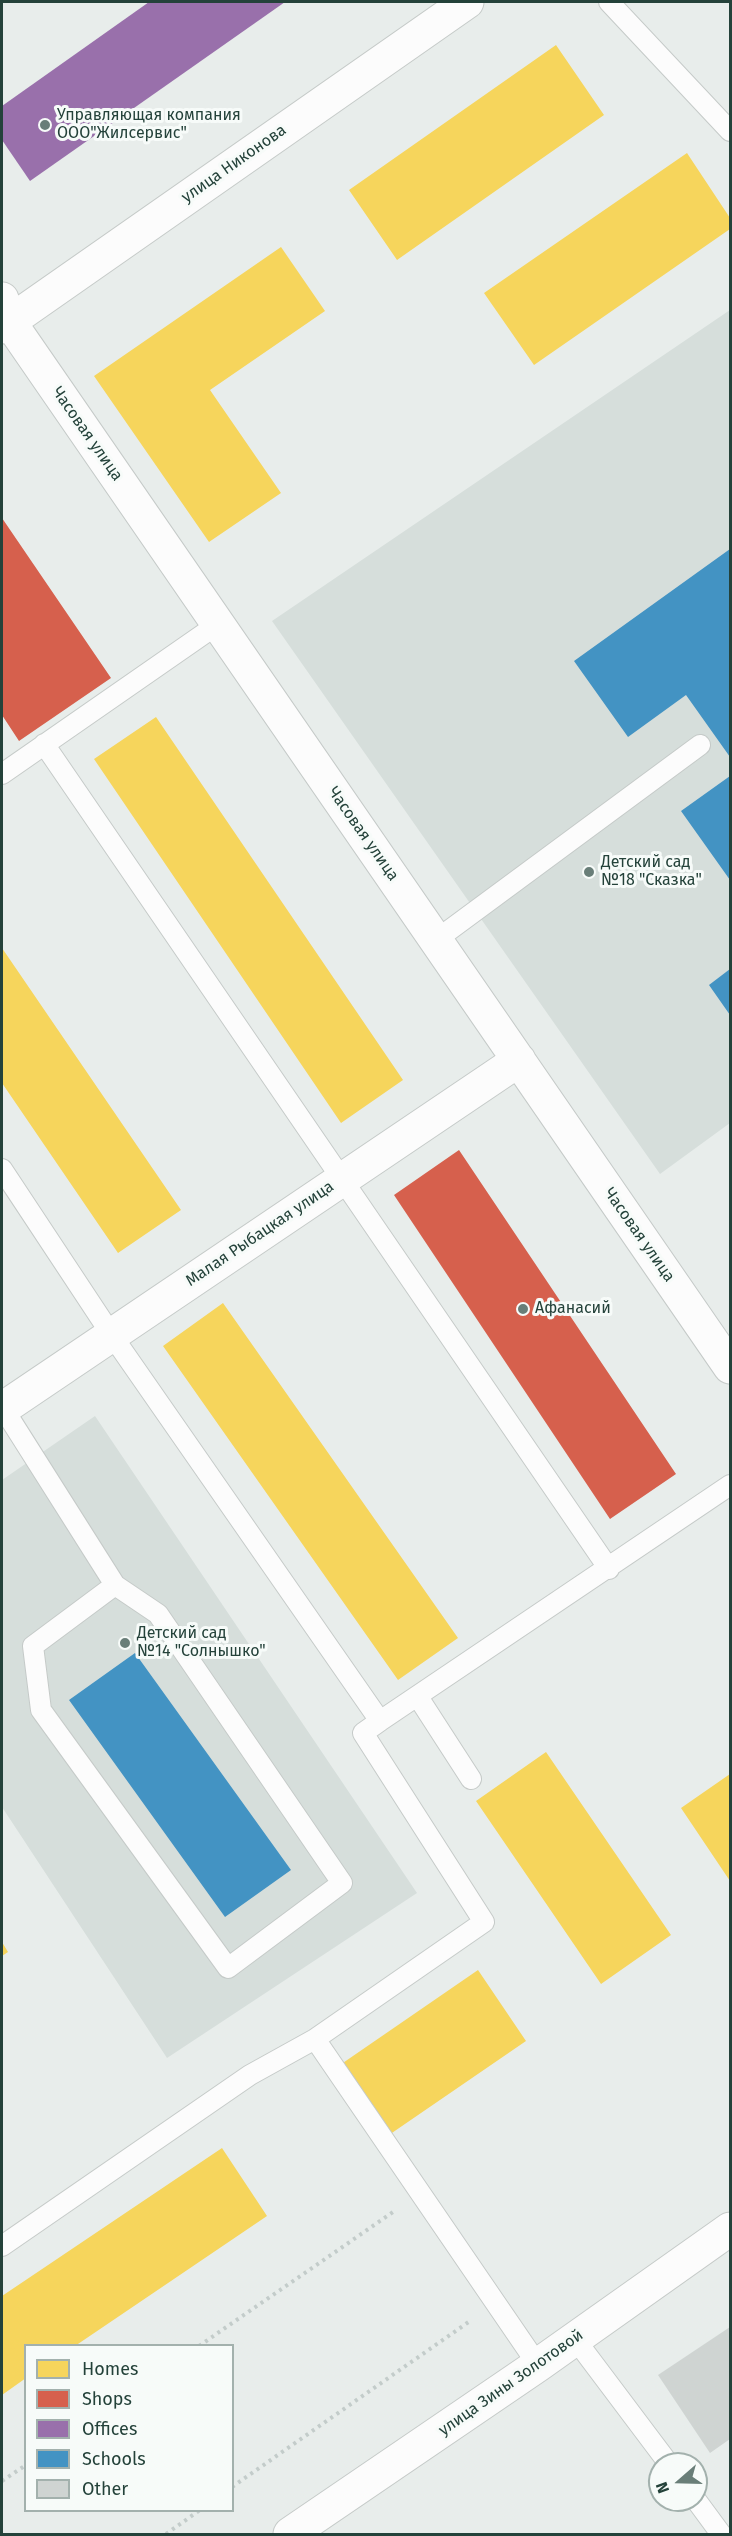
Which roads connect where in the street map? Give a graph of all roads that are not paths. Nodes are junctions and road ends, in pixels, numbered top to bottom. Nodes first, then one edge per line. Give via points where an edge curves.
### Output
1 (467, 2) edge
2 (609, 2) edge
3 (730, 131) edge
4 (4, 316) edge
5 (218, 624) junction
6 (44, 744) junction
7 (700, 745) dead end
8 (2, 774) edge
9 (436, 940) junction
10 (519, 1060) junction
11 (2, 1169) edge
12 (343, 1179) junction
13 (111, 1334) junction
14 (730, 1367) edge
15 (2, 1408) edge
16 (730, 1485) edge
17 (609, 1569) junction
18 (115, 1585) junction
19 (418, 1697) junction
20 (380, 1721) junction
21 (471, 1779) dead end
22 (315, 2039) junction
23 (730, 2229) edge
24 (2, 2246) edge
25 (575, 2340) junction
26 (538, 2366) junction
27 (660, 2452) edge
28 (705, 2512) edge
29 (290, 2535) edge
30 (722, 2535) edge

1 - 4 street, улица Никонова
2 - 3 lane
4 - 5 street, Часовая улица
5 - 6 lane
5 - 9 street, Часовая улица
6 - 8 lane
6 - 12 lane
7 - 9 lane
9 - 10 street, Часовая улица
10 - 12 street, Малая Рыбацкая улица
10 - 14 street, Часовая улица
11 - 13 lane
12 - 13 street, Малая Рыбацкая улица
12 - 17 lane
13 - 15 street, Малая Рыбацкая улица
13 - 20 lane
15 - 18 lane
16 - 17 lane
17 - 19 lane
18 - 18 lane via 33,1646 41,1710 228,1968 342,1883 158,1614
19 - 20 lane
19 - 21 lane
20 - 22 lane via 363,1733 484,1922
22 - 24 lane via 250,2075
22 - 26 lane
23 - 25 street, улица Зины Золотовой
25 - 26 street, улица Зины Золотовой
25 - 27 lane
26 - 29 street, улица Зины Золотовой
28 - 30 lane

